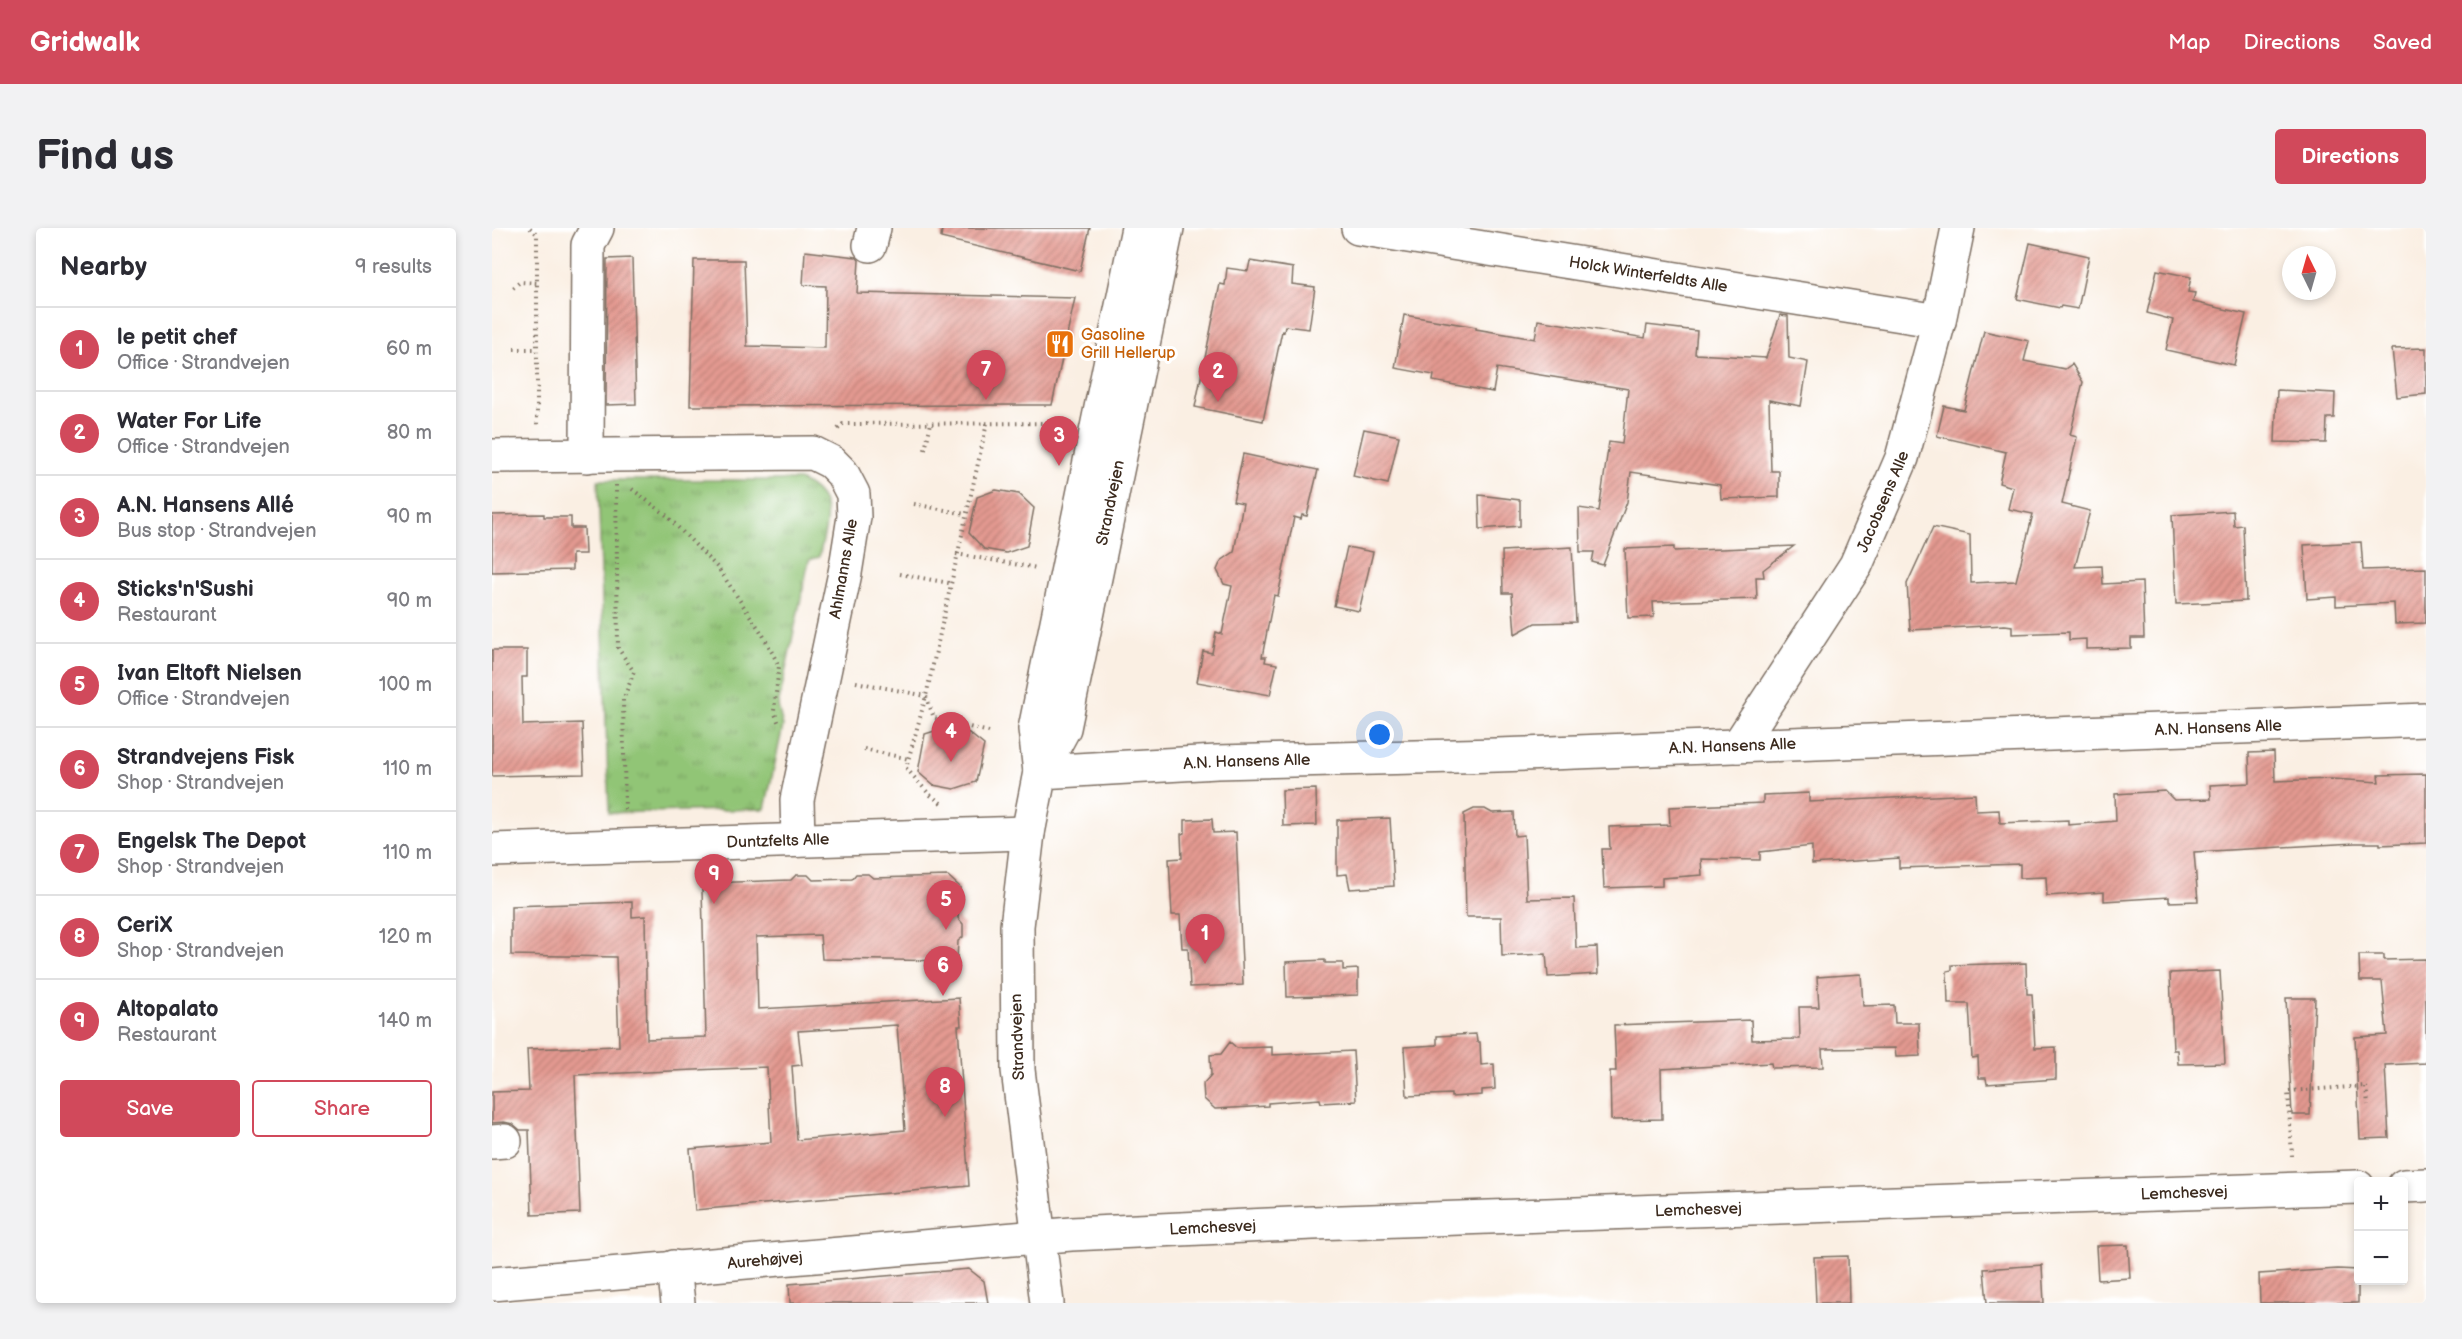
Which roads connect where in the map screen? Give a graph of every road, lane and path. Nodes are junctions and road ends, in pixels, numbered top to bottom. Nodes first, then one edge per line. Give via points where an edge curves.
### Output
1 (530, 228) edge
2 (597, 228) edge
3 (1138, 228) edge
4 (1167, 228) edge
5 (1358, 228) edge
6 (1958, 228) edge
7 (537, 283) junction
8 (513, 288) dead end
9 (1939, 321) junction
10 (514, 349) dead end
11 (537, 350) junction
12 (931, 423) junction
13 (987, 423) junction
14 (1097, 423) junction
15 (925, 450) dead end
16 (813, 453) junction
17 (492, 456) edge
18 (537, 456) junction
19 (602, 462) junction
20 (914, 504) dead end
21 (966, 514) junction
22 (956, 554) junction
23 (1067, 573) junction
24 (900, 574) dead end
25 (949, 583) junction
26 (779, 666) junction
27 (824, 675) junction
28 (926, 696) junction
29 (2426, 720) edge
30 (781, 732) dead end
31 (993, 733) dead end
32 (1738, 746) junction
33 (864, 749) dead end
34 (909, 759) junction
35 (1040, 771) junction
36 (948, 808) dead end
37 (1028, 833) junction
38 (798, 840) junction
39 (626, 846) junction
40 (492, 850) edge
41 (2368, 1105) dead end
42 (2426, 1185) edge
43 (2408, 1186) edge
44 (2354, 1187) edge
45 (2295, 1190) junction
46 (1038, 1236) junction
47 (674, 1267) junction
48 (492, 1284) edge
49 (678, 1303) edge
50 (1047, 1303) edge

1 - 7 path via 537,234
2 - 19 street via 588,245
3 - 14 street, Strandvejen
4 - 35 street, Strandvejen via 1064,728
5 - 9 street, Holck Winterfeldts Alle
6 - 9 street, Jacobsens Alle
7 - 8 path via 520,282
7 - 11 path
9 - 32 street, Jacobsens Alle via 1902,458 1856,565
10 - 11 path
11 - 18 path
12 - 13 path
12 - 15 path
12 - 16 path via 843,424
13 - 14 path
13 - 21 path
14 - 23 street, Strandvejen
16 - 19 street via 680,453
16 - 27 street, Ahlmanns Alle via 842,473 853,494 854,517
17 - 18 street
18 - 19 street
19 - 26 path via 666,515 718,568 746,607
19 - 39 path via 618,648 634,672 623,700
20 - 21 path
21 - 22 path
22 - 23 path
22 - 25 path
23 - 35 street, Strandvejen via 1035,729
24 - 25 path
25 - 28 path
26 - 27 path
26 - 30 path via 774,711
27 - 28 path
27 - 38 street, Ahlmanns Alle via 797,800
28 - 31 path via 934,718
28 - 34 path
29 - 32 street, A.N. Hansens Alle
32 - 35 street, A.N. Hansens Alle
33 - 34 path
34 - 36 path via 906,768
35 - 37 street, Strandvejen
37 - 38 street, Duntzfelts Alle
37 - 46 street, Strandvejen via 1017,926 1018,1070
38 - 39 street, Duntzfelts Alle
39 - 40 street, Duntzfelts Alle
41 - 45 path via 2366,1086 2288,1090
42 - 43 street
44 - 45 street, Lemchesvej
45 - 46 street, Lemchesvej
46 - 47 street, Aurehøjvej
46 - 50 street, Strandvejen
47 - 48 street, Aurehøjvej
47 - 49 street

